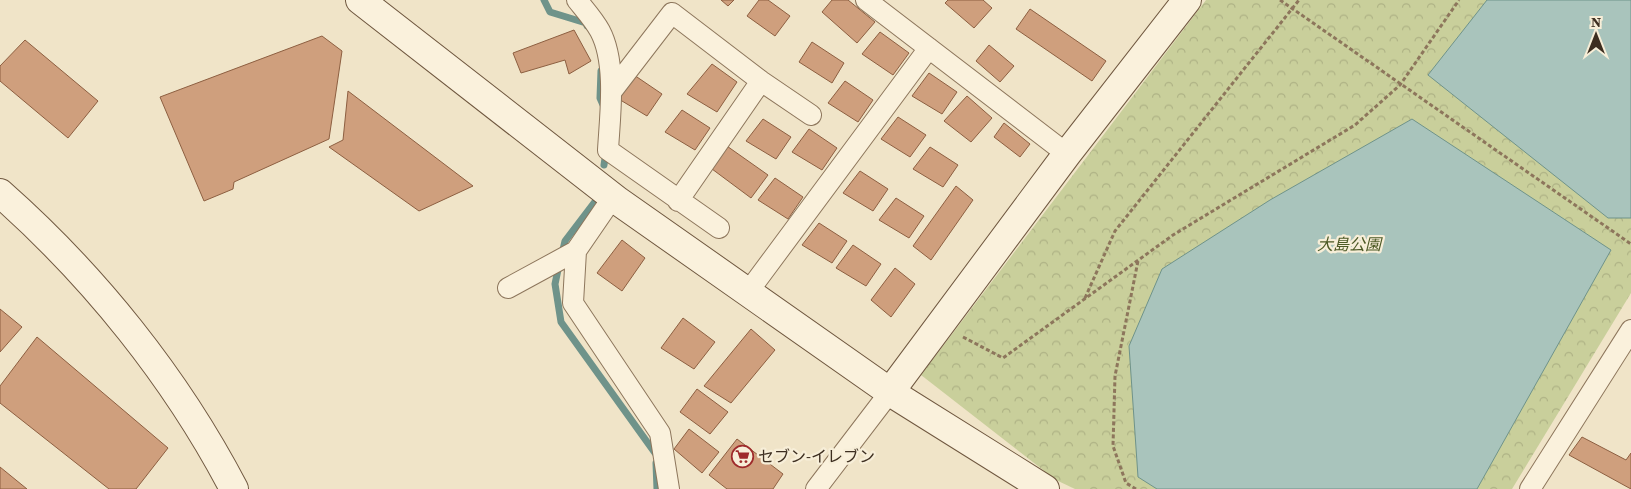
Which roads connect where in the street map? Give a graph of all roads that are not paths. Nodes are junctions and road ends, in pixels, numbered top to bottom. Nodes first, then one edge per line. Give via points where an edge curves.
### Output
1 (360, 0) edge
2 (577, 0) edge
3 (866, 0) edge
4 (1187, 0) edge
5 (928, 48) junction
6 (761, 81) junction
7 (612, 91) junction
8 (811, 115) dead end
9 (1067, 154) junction
10 (0, 193) edge
11 (613, 197) junction
12 (678, 201) junction
13 (719, 228) dead end
14 (576, 251) junction
15 (508, 288) dead end
16 (748, 292) junction
17 (1631, 330) edge
18 (890, 392) junction
19 (234, 489) edge
20 (669, 489) edge
21 (816, 489) edge
22 (1045, 489) edge
23 (1530, 489) edge

1 - 11 street
2 - 7 street via 601,32 607,50
3 - 5 street
4 - 9 street
5 - 9 street
5 - 16 street
6 - 7 street via 672,13
6 - 8 street
6 - 12 street
7 - 12 street via 608,150
9 - 18 street
10 - 19 street via 74,264 171,383
11 - 14 street
11 - 16 street
12 - 13 street
14 - 15 street
14 - 20 street via 573,303 660,433
16 - 18 street
17 - 23 street
18 - 21 street
18 - 22 street

